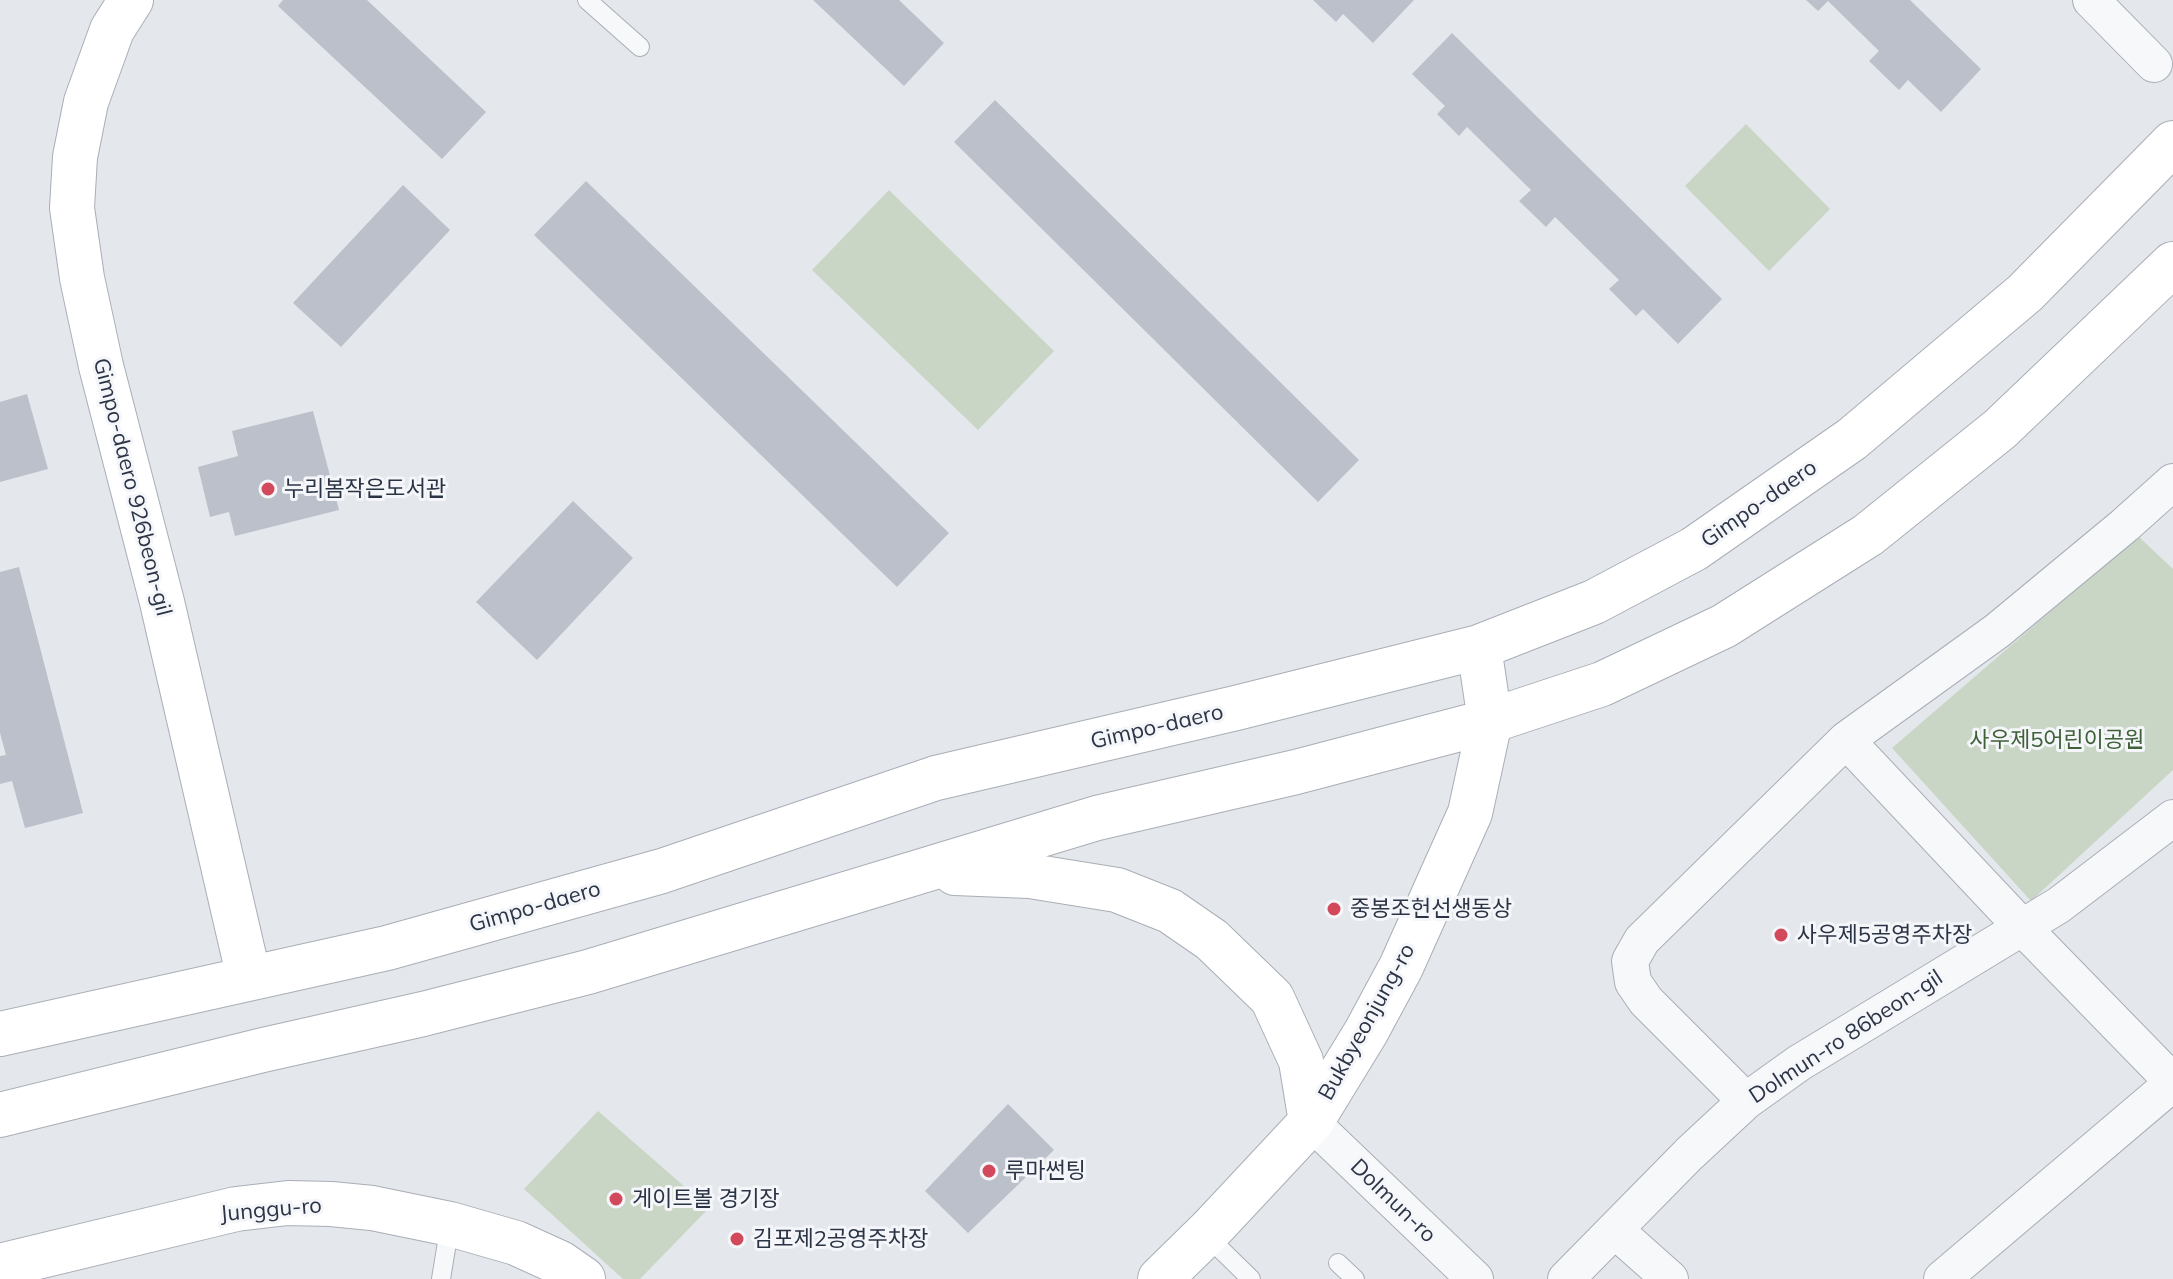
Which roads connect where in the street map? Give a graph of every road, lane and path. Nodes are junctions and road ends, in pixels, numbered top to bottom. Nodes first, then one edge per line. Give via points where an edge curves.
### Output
1 (131, 0) edge
2 (587, 0) edge
3 (2091, 0) edge
4 (640, 47) dead end
5 (2154, 64) dead end
6 (2173, 143) edge
7 (2173, 264) edge
8 (2173, 482) edge
9 (1479, 647) junction
10 (1490, 721) junction
11 (1846, 740) junction
12 (2173, 818) edge
13 (917, 872) junction
14 (2022, 927) junction
15 (249, 978) junction
16 (0, 1034) edge
17 (2173, 1083) edge
18 (1746, 1101) junction
19 (0, 1115) edge
20 (1311, 1122) junction
21 (450, 1224) junction
22 (1616, 1231) junction
23 (1206, 1235) junction
24 (1338, 1263) dead end
25 (0, 1266) edge
26 (441, 1279) edge
27 (583, 1279) edge
28 (1160, 1279) edge
29 (1251, 1279) edge
30 (1355, 1279) edge
31 (1475, 1279) edge
32 (1566, 1279) edge
33 (1670, 1279) edge
34 (1942, 1279) edge

1 - 15 main road, Gimpo-daero 926beon-gil via 112,30 86,102 72,208 101,366
2 - 4 lane
3 - 5 street
6 - 9 main road, Gimpo-daero via 2025,293 1852,439 1694,549 1594,602
7 - 10 main road via 2000,429 1868,535 1724,626 1602,684
8 - 11 street via 1997,631
9 - 10 main road, Bukbyeonjung-ro
9 - 15 main road, Gimpo-daero via 936,778 662,871 387,948
10 - 13 main road via 1097,818
10 - 20 main road, Bukbyeonjung-ro via 1470,813 1437,888 1401,967
11 - 14 street
11 - 18 street via 1642,940 1630,961 1633,982 1646,1001
12 - 14 street, Dolmun-ro 86beon-gil
13 - 19 main road via 588,972
13 - 20 main road, Bukbyeonjung-ro via 1030,876 1117,890 1170,911 1212,940 1272,998 1301,1061
14 - 17 street
14 - 18 street, Dolmun-ro 86beon-gil
15 - 16 main road, Gimpo-daero
17 - 34 street
18 - 22 street, Dolmun-ro 86beon-gil
20 - 23 main road, Bukbyeonjung-ro
20 - 31 street, Dolmun-ro
21 - 25 main road, Junggu-ro via 372,1208 288,1203 236,1209
21 - 26 lane
21 - 27 main road, Junggu-ro via 516,1243
22 - 32 street, Dolmun-ro 86beon-gil
22 - 33 street
23 - 28 main road, Bukbyeonjung-ro
23 - 29 lane
24 - 30 lane

